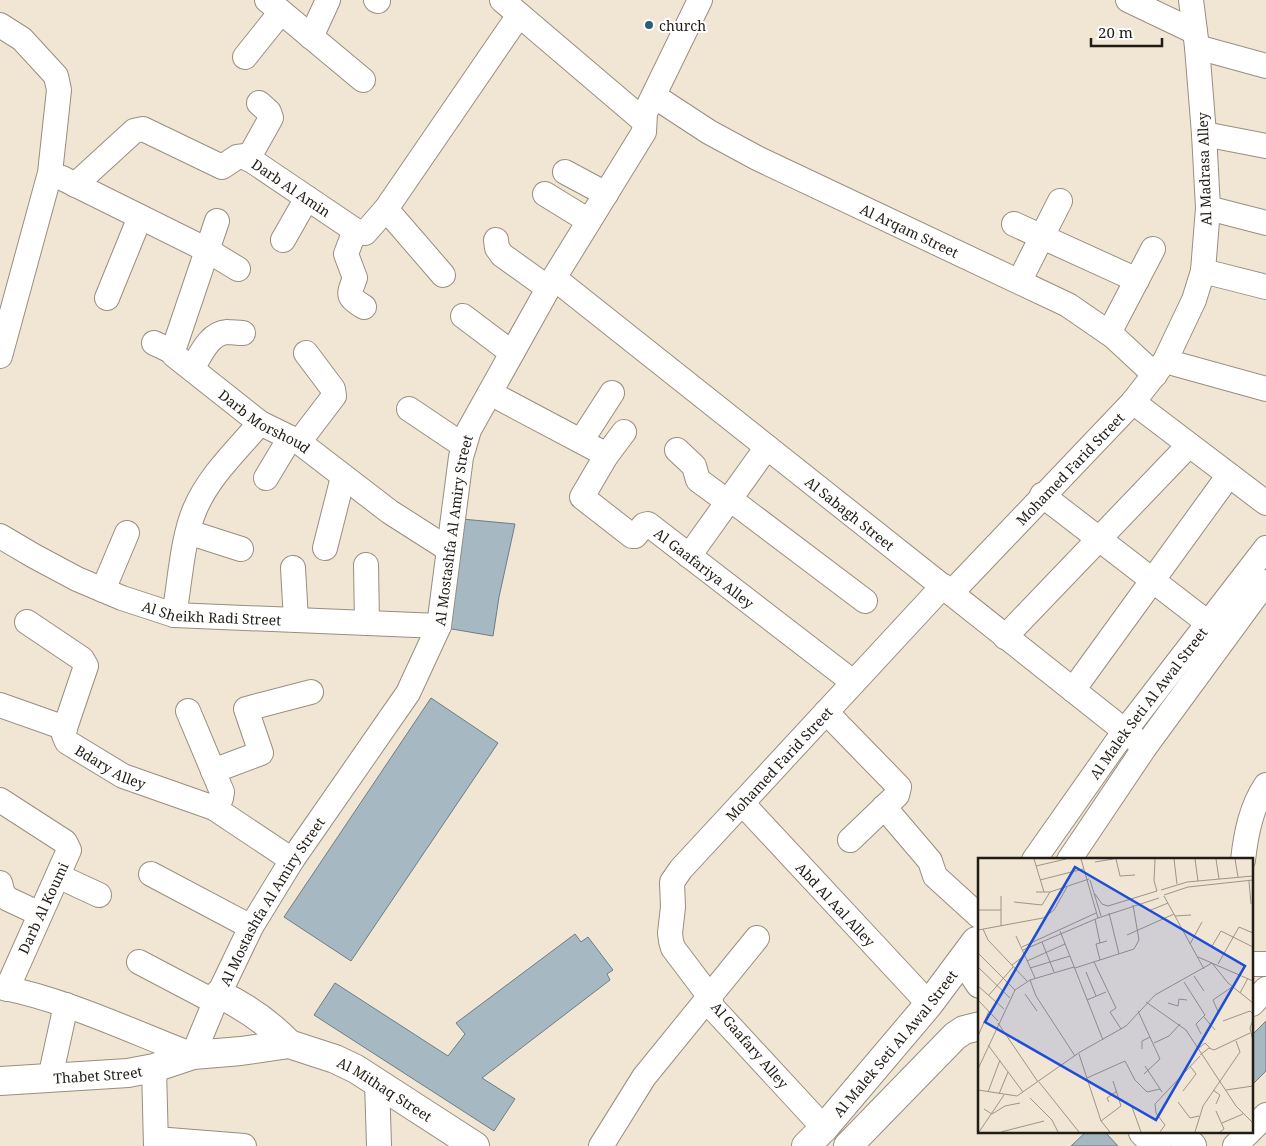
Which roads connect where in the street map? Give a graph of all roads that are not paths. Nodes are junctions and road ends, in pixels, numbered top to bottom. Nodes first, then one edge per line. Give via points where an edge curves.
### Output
1 (328, 0) edge
2 (700, 0) edge
3 (1128, 0) edge
4 (1191, 0) edge
5 (274, 6) edge
6 (510, 8) edge
7 (0, 25) edge
8 (312, 37) junction
9 (1196, 40) junction
10 (245, 57) dead end
11 (1266, 66) edge
12 (363, 80) dead end
13 (654, 96) junction
14 (259, 103) dead end
15 (644, 120) junction
16 (1204, 134) junction
17 (1266, 146) edge
18 (248, 159) junction
19 (565, 172) dead end
20 (50, 173) junction
21 (75, 185) junction
22 (545, 194) dead end
23 (606, 194) junction
24 (307, 198) junction
25 (1060, 201) dead end
26 (1208, 208) junction
27 (386, 210) junction
28 (140, 217) junction
29 (217, 221) dead end
30 (589, 221) junction
31 (1266, 223) edge
32 (1014, 224) dead end
33 (355, 230) junction
34 (1042, 236) junction
35 (283, 240) dead end
36 (496, 240) dead end
37 (208, 250) junction
38 (1153, 250) dead end
39 (238, 269) dead end
40 (1203, 271) junction
41 (444, 275) dead end
42 (1020, 280) junction
43 (1137, 280) junction
44 (551, 283) junction
45 (1266, 287) edge
46 (107, 298) dead end
47 (364, 306) dead end
48 (6, 309) edge
49 (463, 316) dead end
50 (243, 333) dead end
51 (1109, 333) junction
52 (306, 353) dead end
53 (512, 353) junction
54 (0, 356) edge
55 (1160, 368) junction
56 (192, 369) junction
57 (1266, 390) edge
58 (490, 393) junction
59 (612, 393) dead end
60 (1133, 402) junction
61 (409, 409) dead end
62 (260, 423) junction
63 (624, 432) dead end
64 (295, 440) junction
65 (581, 441) junction
66 (1189, 445) junction
67 (464, 446) junction
68 (768, 447) junction
69 (678, 450) dead end
70 (606, 456) junction
71 (1229, 475) junction
72 (343, 477) junction
73 (266, 478) dead end
74 (1042, 495) junction
75 (1264, 497) edge
76 (729, 501) junction
77 (188, 532) junction
78 (126, 533) dead end
79 (0, 536) edge
80 (1098, 538) junction
81 (325, 548) dead end
82 (1266, 548) edge
83 (241, 549) dead end
84 (448, 549) junction
85 (689, 556) junction
86 (366, 565) dead end
87 (293, 568) dead end
88 (1153, 580) junction
89 (1266, 582) edge
90 (103, 590) junction
91 (947, 590) junction
92 (865, 601) dead end
93 (174, 615) junction
94 (296, 620) junction
95 (27, 622) dead end
96 (367, 623) junction
97 (1208, 623) junction
98 (439, 626) junction
99 (1006, 636) junction
100 (853, 682) junction
101 (1074, 690) junction
102 (311, 692) dead end
103 (0, 705) edge
104 (188, 710) dead end
105 (826, 712) junction
106 (65, 728) junction
107 (1124, 732) junction
108 (1145, 747) junction
109 (213, 771) junction
110 (1266, 785) edge
111 (0, 800) edge
112 (742, 803) junction
113 (884, 807) junction
114 (214, 808) junction
115 (850, 840) dead end
116 (1035, 858) edge
117 (1070, 858) edge
118 (1243, 858) edge
119 (292, 860) junction
120 (151, 874) dead end
121 (58, 876) junction
122 (2, 896) edge
123 (99, 896) dead end
124 (40, 914) junction
125 (251, 927) junction
126 (757, 938) dead end
127 (976, 939) edge
128 (682, 958) joint
129 (139, 962) dead end
130 (978, 962) edge
131 (3, 988) edge
132 (1266, 989) edge
133 (709, 996) junction
134 (217, 998) junction
135 (1254, 1002) edge
136 (929, 1004) junction
137 (66, 1005) junction
138 (978, 1026) edge
139 (289, 1044) junction
140 (193, 1055) junction
141 (154, 1068) junction
142 (50, 1078) junction
143 (0, 1081) edge
144 (377, 1081) junction
145 (1266, 1115) edge
146 (1254, 1127) edge
147 (1144, 1134) edge
148 (1179, 1134) edge
149 (1247, 1134) edge
150 (815, 1137) edge
151 (156, 1142) edge
152 (244, 1146) edge
153 (379, 1146) edge
154 (474, 1146) edge
155 (602, 1146) edge
156 (848, 1146) edge
157 (1157, 1146) edge
158 (1192, 1146) edge
159 (1235, 1146) edge

1 - 8 street
2 - 13 street, Al Mostashfa Al Amiry Street
3 - 9 street
4 - 9 street, Al Madrasa Alley
5 - 8 street
5 - 10 street
6 - 15 street
6 - 27 street
7 - 20 street via 22,39 59,83
8 - 12 street
9 - 11 street
9 - 16 street, Al Madrasa Alley
13 - 15 street, Al Mostashfa Al Amiry Street
13 - 42 street, Al Arqam Street via 757,158
14 - 18 street via 271,118
15 - 23 street, Al Mostashfa Al Amiry Street via 644,132
16 - 17 street
16 - 26 street, Al Madrasa Alley
18 - 21 street, Darb Al Amin via 237,157 222,166 138,129
18 - 24 street, Darb Al Amin
19 - 23 street
20 - 21 street
20 - 48 street
21 - 28 street
22 - 30 street
23 - 30 street, Al Mostashfa Al Amiry Street
24 - 33 street, Darb Al Amin
24 - 35 street
25 - 34 street
26 - 31 street
26 - 40 street, Al Madrasa Alley
27 - 33 street via 365,233
27 - 41 street
28 - 37 street
28 - 46 street
29 - 37 street, Darb Morshoud
30 - 44 street, Al Mostashfa Al Amiry Street
32 - 34 street
33 - 47 street via 346,251 355,278 350,294
34 - 42 street
34 - 43 street
36 - 44 street, Al Sabagh Street via 502,254
37 - 39 street
37 - 56 street, Darb Morshoud via 163,347
38 - 43 street
40 - 45 street
40 - 55 street, Al Madrasa Alley via 1194,300
42 - 51 street, Al Arqam Street via 1068,305
43 - 51 street
44 - 53 street, Al Mostashfa Al Amiry Street
44 - 68 street, Al Sabagh Street
48 - 54 street
49 - 53 street
50 - 56 street via 227,332 215,336
51 - 55 street, Al Arqam Street
52 - 64 street via 333,389 334,396
53 - 58 street, Al Mostashfa Al Amiry Street
55 - 57 street
55 - 60 street, Mohamed Farid Street
56 - 62 street, Darb Morshoud
58 - 65 street
58 - 67 street, Al Mostashfa Al Amiry Street via 469,430
59 - 65 street
60 - 66 street
60 - 74 street, Mohamed Farid Street
61 - 67 street
62 - 64 street, Darb Morshoud
62 - 77 street via 203,493
63 - 70 street
64 - 72 street, Darb Morshoud
64 - 73 street
65 - 70 street
66 - 71 street
66 - 80 street
67 - 84 street, Al Mostashfa Al Amiry Street
68 - 76 street
68 - 91 street, Al Sabagh Street
69 - 76 street via 694,466 698,480
70 - 85 street, Al Gaafariya Alley via 582,497 632,536 648,524
71 - 75 street
71 - 88 street
72 - 81 street
72 - 84 street, Darb Morshoud
74 - 80 street
74 - 91 street, Mohamed Farid Street
76 - 85 street
76 - 92 street
77 - 83 street
77 - 93 street
78 - 90 street
79 - 90 street, Al Sheikh Radi Street
80 - 88 street
80 - 99 street
82 - 97 street, Al Malek Seti Al Awal Street
84 - 98 street, Al Mostashfa Al Amiry Street
85 - 100 street, Al Gaafariya Alley
86 - 96 street
87 - 94 street
88 - 97 street
88 - 101 street
89 - 108 street, Al Malek Seti Al Awal Street
90 - 93 street, Al Sheikh Radi Street
91 - 99 street, Al Sabagh Street
91 - 100 street, Mohamed Farid Street
93 - 94 street, Al Sheikh Radi Street
94 - 96 street, Al Sheikh Radi Street
95 - 106 street, Bdary Alley via 82,659 86,666
96 - 98 street, Al Sheikh Radi Street
97 - 107 street, Al Malek Seti Al Awal Street
98 - 119 street, Al Mostashfa Al Amiry Street via 408,693
99 - 101 street, Al Sabagh Street
100 - 105 street, Mohamed Farid Street
101 - 107 street, Al Sabagh Street
102 - 109 street via 246,709 261,753
103 - 106 street
104 - 109 street
105 - 112 street, Mohamed Farid Street
105 - 113 street via 898,784 899,793
106 - 114 street, Bdary Alley via 67,742 123,776
107 - 108 street, Al Sabagh Street
107 - 116 street, Al Malek Seti Al Awal Street
108 - 117 street, Al Malek Seti Al Awal Street
109 - 114 street via 222,792
110 - 118 street via 1252,813
111 - 121 street, Darb Al Koumi via 65,842 69,853
112 - 128 street, Mohamed Farid Street via 672,882 671,941
112 - 136 street, Abd Al Aal Alley
113 - 115 street
113 - 127 street via 930,861 935,876
114 - 119 street, Bdary Alley
119 - 125 street, Al Mostashfa Al Amiry Street
120 - 125 street
121 - 123 street
121 - 124 street, Darb Al Koumi
122 - 124 street
124 - 131 street, Darb Al Koumi
125 - 134 street, Al Mostashfa Al Amiry Street
126 - 133 street
127 - 130 main road
127 - 136 main road, Al Malek Seti Al Awal Street
128 - 133 street, Al Gaafary Alley
129 - 134 street
131 - 137 street
132 - 135 street
133 - 150 street, Al Gaafary Alley via 713,1008
133 - 155 street via 644,1078
134 - 139 main road, Al Mithaq Street via 239,1003
134 - 140 street, Al Mostashfa Al Amiry Street
136 - 150 main road, Al Malek Seti Al Awal Street
137 - 140 street
137 - 142 street
138 - 156 main road via 955,1036
139 - 140 main road, Al Mithaq Street
139 - 144 main road, Al Mithaq Street via 335,1059
140 - 141 main road, Thabet Street
141 - 142 main road, Thabet Street
141 - 151 street
142 - 143 main road, Thabet Street
144 - 153 street
144 - 154 main road, Al Mithaq Street
145 - 146 street
147 - 157 main road
148 - 158 main road
149 - 159 street
151 - 152 street

